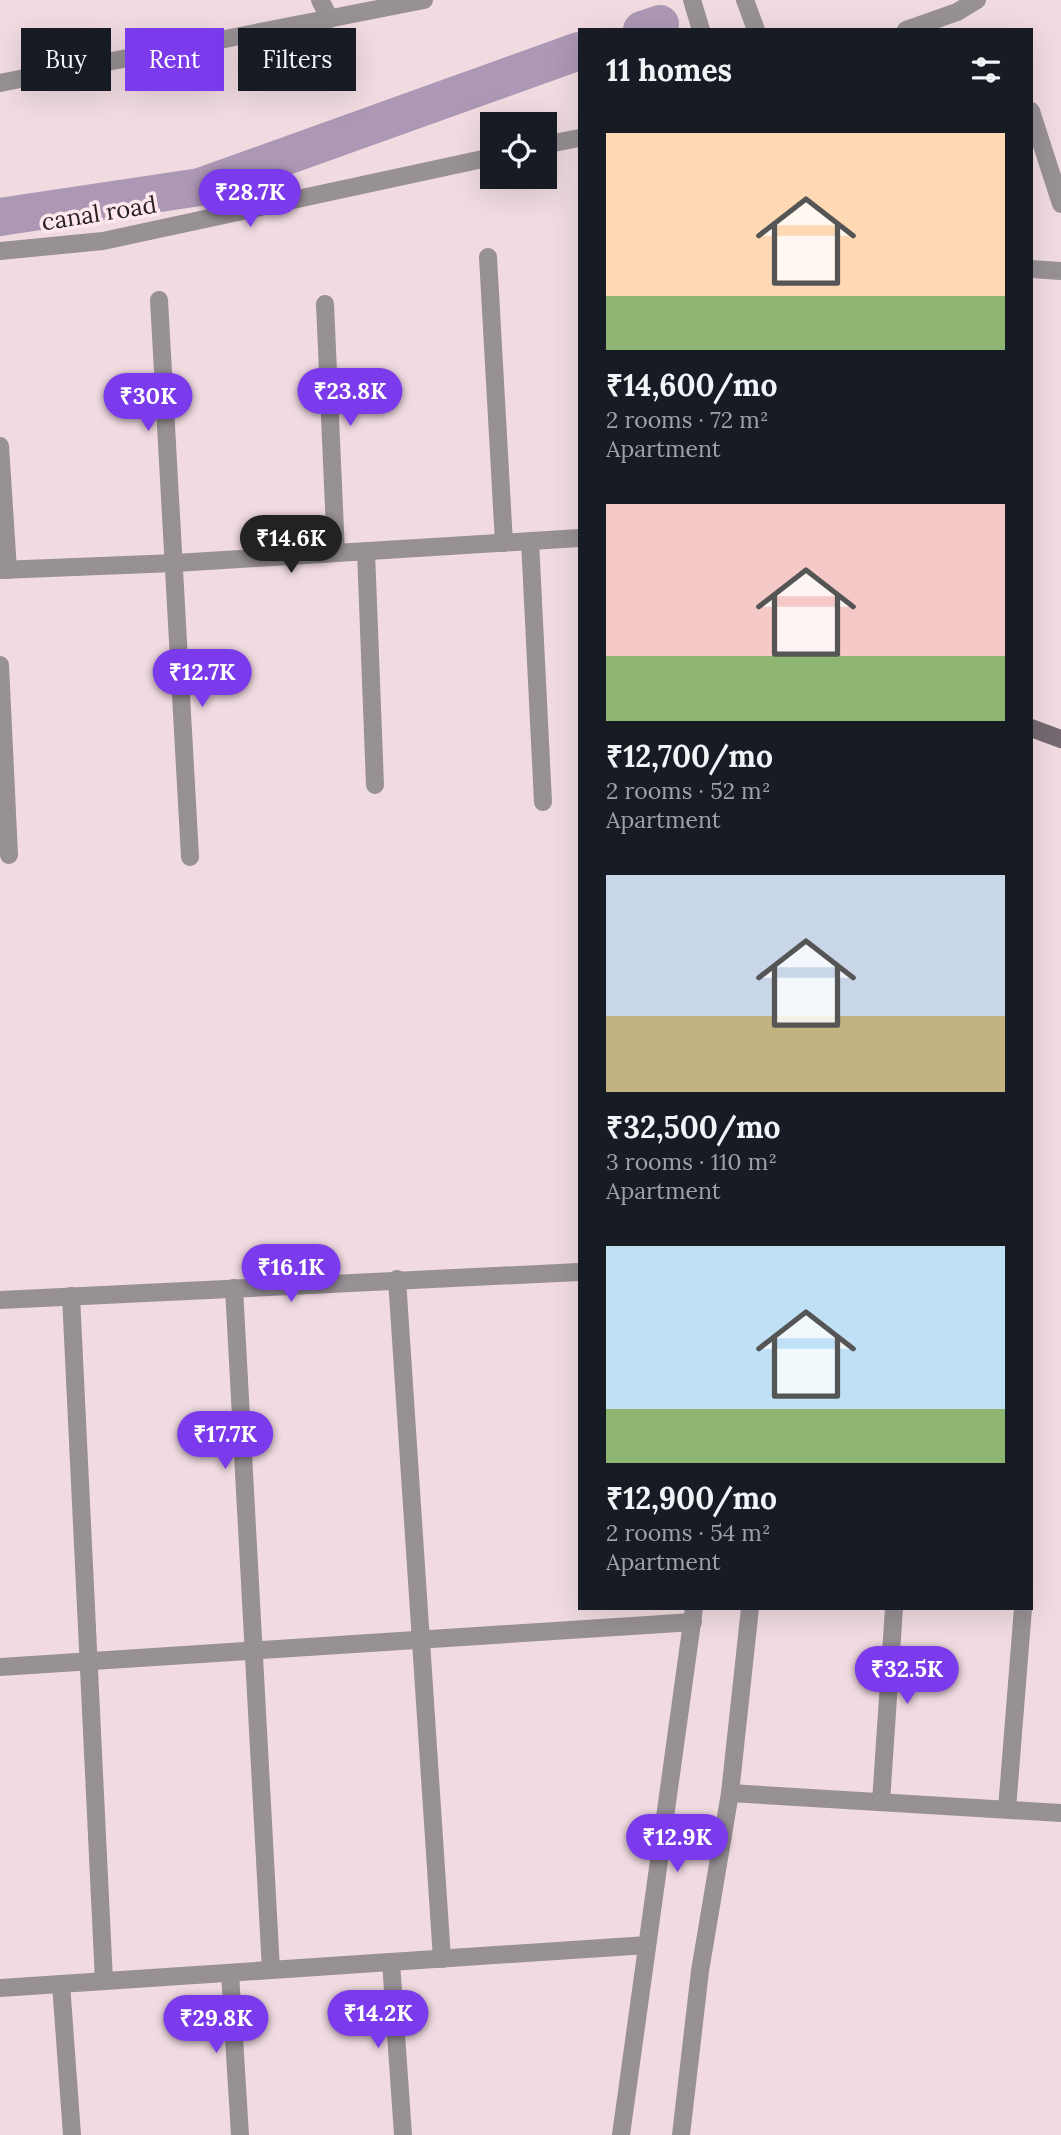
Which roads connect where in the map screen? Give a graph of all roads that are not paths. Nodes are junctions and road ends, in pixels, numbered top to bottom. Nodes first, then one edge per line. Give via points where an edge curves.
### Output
1 (320, 0) edge
2 (424, 0) edge
3 (692, 0) edge
4 (745, 0) edge
5 (977, 0) edge
6 (330, 19) junction
7 (700, 28) edge
8 (755, 28) edge
9 (912, 28) edge
10 (0, 83) edge
11 (1033, 117) edge
12 (578, 138) edge
13 (557, 142) edge
14 (480, 160) edge
15 (1061, 204) edge
16 (0, 251) edge
17 (488, 257) dead end
18 (1033, 269) edge
19 (1061, 271) edge
20 (159, 300) dead end
21 (325, 304) dead end
22 (0, 446) edge
23 (578, 538) edge
24 (530, 541) junction
25 (504, 543) junction
26 (366, 551) junction
27 (336, 553) junction
28 (175, 563) junction
29 (4, 570) edge
30 (0, 665) edge
31 (1033, 729) edge
32 (1061, 739) edge
33 (375, 785) dead end
34 (543, 802) dead end
35 (9, 855) dead end
36 (190, 857) dead end
37 (578, 1272) edge
38 (397, 1279) junction
39 (234, 1288) junction
40 (71, 1296) junction
41 (0, 1300) edge
42 (750, 1610) edge
43 (894, 1610) edge
44 (1023, 1610) edge
45 (694, 1615) edge
46 (420, 1639) junction
47 (254, 1651) junction
48 (88, 1662) junction
49 (0, 1667) edge
50 (730, 1793) junction
51 (881, 1802) junction
52 (1007, 1809) junction
53 (1061, 1813) edge
54 (647, 1945) junction
55 (442, 1959) junction
56 (391, 1962) junction
57 (271, 1970) junction
58 (230, 1973) junction
59 (104, 1981) junction
60 (61, 1984) junction
61 (0, 1988) edge
62 (72, 2135) edge
63 (240, 2135) edge
64 (403, 2135) edge
65 (621, 2135) edge
66 (681, 2135) edge

1 - 6 street
2 - 6 street
3 - 7 street
4 - 8 street
5 - 9 street
6 - 10 street
11 - 15 street
12 - 13 street
14 - 16 street, canal road via 103,241
17 - 25 street
18 - 19 street
20 - 28 street
21 - 27 street
22 - 29 street
23 - 24 street
24 - 25 street
24 - 34 street
25 - 26 street
26 - 27 street
26 - 33 street
27 - 28 street
28 - 29 street
28 - 36 street
30 - 35 street
31 - 32 main road
37 - 38 street
38 - 39 street
38 - 46 street
39 - 40 street
39 - 47 street
40 - 41 street
40 - 48 street
42 - 50 street
43 - 51 street
44 - 52 street
45 - 46 street
45 - 54 street
46 - 47 street
46 - 55 street
47 - 48 street
47 - 57 street
48 - 49 street
48 - 59 street
50 - 51 street
50 - 66 street via 700,1971
51 - 52 street
52 - 53 street
54 - 55 street
54 - 65 street
55 - 56 street
56 - 57 street
56 - 64 street
57 - 58 street
58 - 59 street
58 - 63 street
59 - 60 street
60 - 61 street
60 - 62 street

